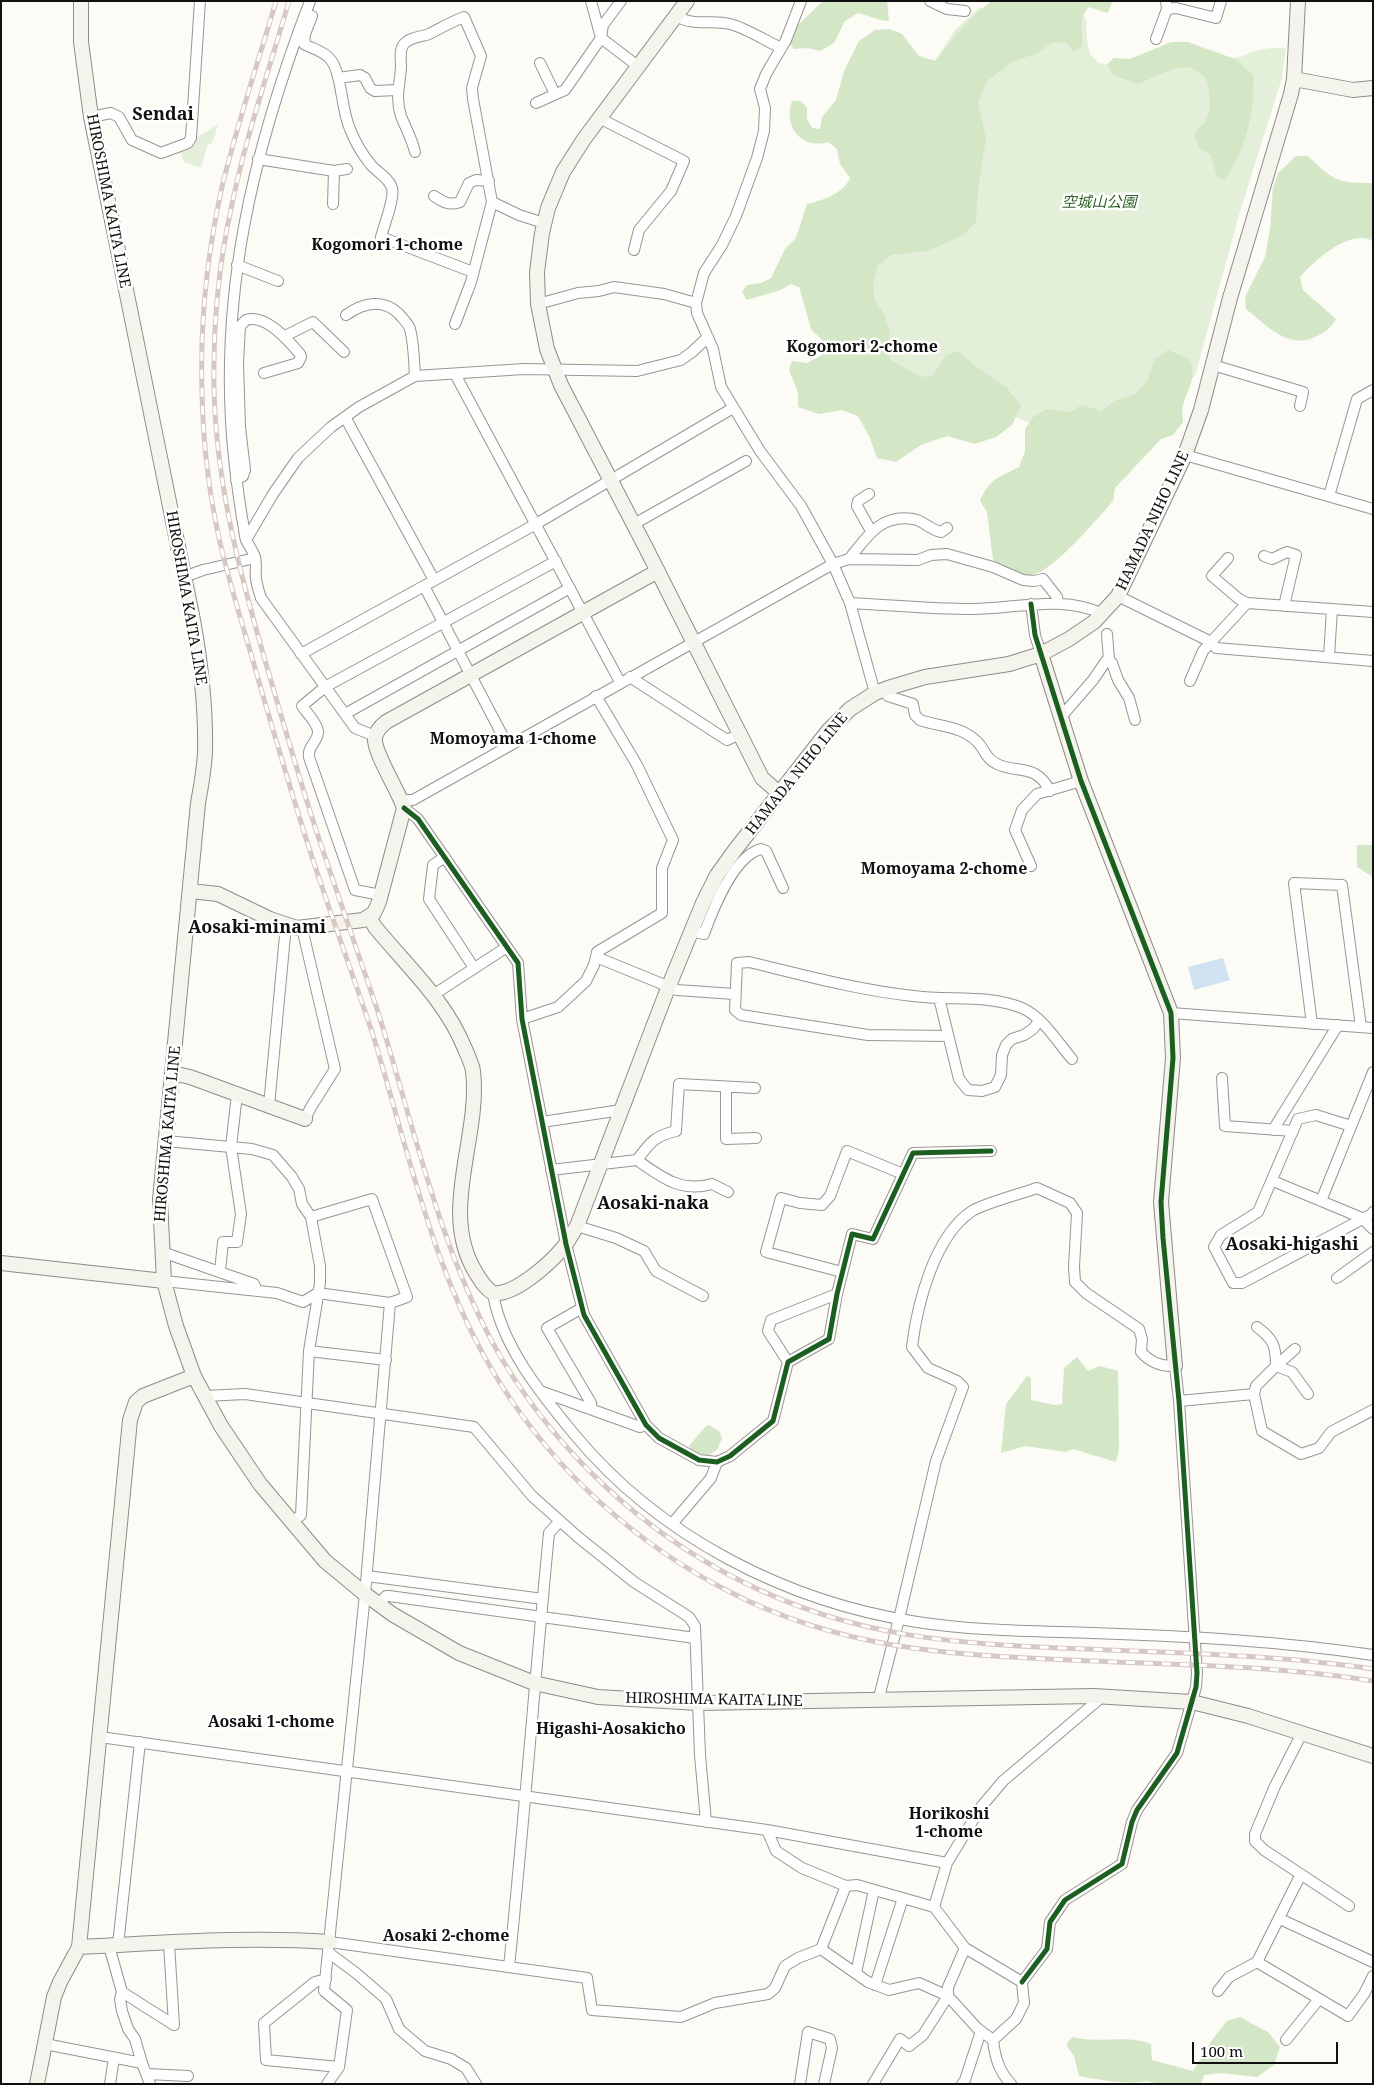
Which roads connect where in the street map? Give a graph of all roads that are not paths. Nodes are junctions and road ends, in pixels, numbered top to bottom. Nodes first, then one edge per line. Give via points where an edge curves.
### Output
1 (82, 1) edge
2 (200, 1) edge
3 (591, 1) edge
4 (621, 1) edge
5 (687, 1) edge
6 (801, 1) edge
7 (930, 1) edge
8 (1221, 1) edge
9 (1298, 1) edge
10 (308, 5) edge
11 (1167, 5) edge
12 (966, 11) dead end
13 (676, 16) junction
14 (602, 38) junction
15 (1156, 39) dead end
16 (781, 48) junction
17 (540, 63) dead end
18 (639, 67) junction
19 (338, 78) junction
20 (1294, 79) junction
21 (1373, 88) edge
22 (397, 90) junction
23 (555, 94) junction
24 (536, 103) dead end
25 (91, 117) junction
26 (601, 119) junction
27 (414, 152) dead end
28 (258, 159) junction
29 (347, 169) dead end
30 (334, 171) junction
31 (489, 182) junction
32 (434, 196) dead end
33 (492, 202) junction
34 (333, 204) dead end
35 (544, 223) junction
36 (634, 250) dead end
37 (237, 265) junction
38 (473, 272) junction
39 (278, 281) dead end
40 (696, 303) junction
41 (538, 304) junction
42 (346, 315) dead end
43 (455, 324) dead end
44 (285, 336) junction
45 (708, 337) junction
46 (344, 352) dead end
47 (1213, 365) junction
48 (554, 369) junction
49 (264, 373) dead end
50 (455, 374) junction
51 (415, 376) junction
52 (1373, 390) edge
53 (1300, 406) dead end
54 (733, 408) junction
55 (345, 417) junction
56 (1186, 455) junction
57 (746, 461) dead end
58 (236, 480) junction
59 (610, 481) junction
60 (869, 494) dead end
61 (1329, 496) junction
62 (1373, 509) edge
63 (536, 524) junction
64 (634, 524) junction
65 (947, 528) dead end
66 (871, 531) junction
67 (246, 540) junction
68 (1264, 556) dead end
69 (255, 558) junction
70 (1228, 558) dead end
71 (849, 559) junction
72 (556, 561) junction
73 (834, 564) junction
74 (658, 571) junction
75 (184, 577) junction
76 (434, 580) junction
77 (424, 586) junction
78 (570, 588) junction
79 (1118, 596) junction
80 (850, 603) junction
81 (1058, 603) junction
82 (1247, 603) junction
83 (1031, 604) junction
84 (1284, 606) junction
85 (1332, 609) junction
86 (584, 612) junction
87 (1373, 612) edge
88 (1104, 614) junction
89 (443, 622) junction
90 (1107, 634) dead end
91 (694, 642) junction
92 (1211, 642) junction
93 (458, 651) junction
94 (301, 654) junction
95 (1041, 654) junction
96 (1330, 657) junction
97 (1109, 660) junction
98 (1373, 660) edge
99 (470, 675) junction
100 (630, 676) junction
101 (1190, 681) dead end
102 (620, 682) junction
103 (325, 687) junction
104 (879, 691) junction
105 (596, 696) junction
106 (345, 714) junction
107 (1061, 717) junction
108 (1135, 720) dead end
109 (740, 734) junction
110 (375, 736) junction
111 (508, 746) junction
112 (1081, 781) junction
113 (1050, 790) junction
114 (779, 793) junction
115 (403, 804) junction
116 (445, 858) junction
117 (1031, 866) dead end
118 (783, 888) dead end
119 (190, 891) junction
120 (381, 895) junction
121 (369, 917) junction
122 (286, 925) junction
123 (302, 928) junction
124 (690, 932) junction
125 (507, 947) junction
126 (596, 957) junction
127 (474, 968) junction
128 (668, 988) junction
129 (433, 994) junction
130 (734, 994) junction
131 (939, 998) junction
132 (1171, 1013) junction
133 (522, 1019) junction
134 (1039, 1021) junction
135 (1312, 1024) junction
136 (1338, 1026) junction
137 (1361, 1027) junction
138 (1373, 1028) edge
139 (947, 1036) junction
140 (1072, 1059) dead end
141 (1373, 1072) edge
142 (172, 1073) junction
143 (1222, 1078) dead end
144 (726, 1087) junction
145 (755, 1088) dead end
146 (237, 1094) junction
147 (269, 1106) junction
148 (621, 1110) junction
149 (305, 1119) joint
150 (542, 1122) junction
151 (1351, 1126) junction
152 (1273, 1130) junction
153 (1293, 1131) junction
154 (756, 1138) dead end
155 (166, 1141) junction
156 (231, 1146) junction
157 (991, 1151) dead end
158 (637, 1160) junction
159 (600, 1165) junction
160 (551, 1170) junction
161 (903, 1174) junction
162 (1273, 1181) junction
163 (728, 1192) dead end
164 (1321, 1201) junction
165 (1373, 1212) edge
166 (311, 1218) junction
167 (1362, 1218) junction
168 (577, 1226) junction
169 (1373, 1229) edge
170 (566, 1244) junction
171 (162, 1252) junction
172 (1373, 1252) edge
173 (1, 1263) edge
174 (220, 1271) junction
175 (842, 1272) junction
176 (1337, 1278) dead end
177 (164, 1280) junction
178 (257, 1291) junction
179 (493, 1293) junction
180 (318, 1294) junction
181 (837, 1294) junction
182 (703, 1296) dead end
183 (390, 1303) junction
184 (582, 1308) junction
185 (1257, 1327) dead end
186 (1295, 1349) dead end
187 (309, 1351) junction
188 (386, 1360) junction
189 (788, 1362) junction
190 (1175, 1366) junction
191 (1276, 1366) junction
192 (194, 1376) junction
193 (539, 1391) junction
194 (1254, 1394) junction
195 (1308, 1394) dead end
196 (205, 1396) junction
197 (1179, 1401) junction
198 (305, 1402) junction
199 (592, 1409) junction
200 (1373, 1410) edge
201 (381, 1414) junction
202 (646, 1425) junction
203 (717, 1462) junction
204 (560, 1521) junction
205 (292, 1522) junction
206 (672, 1524) junction
207 (367, 1576) junction
208 (366, 1594) junction
209 (542, 1599) junction
210 (379, 1604) junction
211 (541, 1617) junction
212 (899, 1619) junction
213 (1194, 1637) junction
214 (695, 1638) junction
215 (1373, 1655) edge
216 (534, 1683) junction
217 (1103, 1696) junction
218 (878, 1701) junction
219 (1192, 1702) junction
220 (698, 1703) junction
221 (1302, 1733) junction
222 (100, 1737) junction
223 (140, 1742) junction
224 (1373, 1756) edge
225 (348, 1771) junction
226 (526, 1796) junction
227 (706, 1822) junction
228 (766, 1830) junction
229 (947, 1863) junction
230 (1301, 1874) junction
231 (846, 1886) junction
232 (874, 1890) junction
233 (903, 1898) junction
234 (1349, 1906) dead end
235 (934, 1907) junction
236 (1280, 1919) junction
237 (169, 1943) junction
238 (114, 1945) junction
239 (79, 1947) junction
240 (330, 1948) junction
241 (965, 1948) junction
242 (822, 1949) junction
243 (1257, 1962) junction
244 (1373, 1962) edge
245 (509, 1967) junction
246 (856, 1973) junction
247 (1373, 1976) edge
248 (326, 1979) junction
249 (1022, 1982) junction
250 (875, 1985) junction
251 (1218, 1991) dead end
252 (122, 1992) junction
253 (948, 1996) junction
254 (1319, 1999) junction
255 (981, 2031) junction
256 (993, 2040) junction
257 (1286, 2040) dead end
258 (45, 2044) junction
259 (114, 2058) junction
260 (142, 2063) junction
261 (340, 2067) junction
262 (188, 2076) dead end
263 (148, 2079) edge
264 (37, 2084) edge
265 (110, 2084) edge
266 (327, 2084) edge
267 (476, 2084) edge
268 (800, 2084) edge
269 (824, 2084) edge
270 (872, 2084) edge
271 (962, 2084) edge
272 (1012, 2084) edge

1 - 25 main road, HIROSHIMA KAITA LINE via 81,42
2 - 25 street via 188,144 161,153 132,140 118,117 111,113
3 - 14 street
4 - 14 street via 603,25
5 - 13 main road
6 - 16 street
7 - 12 street via 947,9
8 - 11 street via 1216,18
9 - 20 main road, HAMADA NIHO LINE
10 - 19 street via 313,12 304,44 324,53 331,60
10 - 28 street
11 - 15 street
13 - 16 street via 694,23 730,24
13 - 18 main road
14 - 18 street
14 - 23 street via 565,90
16 - 40 street via 760,89 765,108 764,131 757,158 736,216 704,273
17 - 23 street
18 - 26 main road
19 - 22 street via 360,75 375,91
19 - 38 street via 349,127 362,154 388,180 392,189 381,236
20 - 21 main road via 1353,90
20 - 47 main road, HAMADA NIHO LINE
22 - 27 street via 400,115
22 - 31 street via 401,50 405,43 464,17 481,56 472,99
23 - 24 street
25 - 75 main road, HIROSHIMA KAITA LINE
26 - 35 main road via 563,172
26 - 36 street via 684,161 671,191 639,230
28 - 30 street
28 - 37 street
29 - 30 street
30 - 34 street
31 - 32 street via 476,180 469,183 460,202 453,205
31 - 33 street
33 - 35 street
33 - 38 street
35 - 41 main road via 537,272
37 - 39 street
37 - 58 street via 229,364
38 - 43 street
40 - 41 street via 664,294 614,287
40 - 45 street
41 - 48 main road via 543,336
42 - 51 street via 357,307 381,303 392,307 407,322 410,330
44 - 46 street via 314,322
44 - 49 street via 300,354 300,360
44 - 58 street via 255,319 246,320 240,326 239,397 245,470 243,476
45 - 48 street via 681,360 637,371
45 - 54 street via 721,387
47 - 53 street via 1303,392
47 - 56 main road, HAMADA NIHO LINE
48 - 50 street
48 - 59 main road
50 - 51 street
50 - 63 street
51 - 55 street
52 - 61 street via 1357,399
54 - 59 street
54 - 73 street via 801,506
55 - 67 street via 298,458
55 - 76 street
56 - 61 street
56 - 79 main road, HAMADA NIHO LINE
57 - 64 street
58 - 67 street
59 - 63 street
59 - 64 main road
60 - 66 street via 858,501 857,506
61 - 62 street
63 - 72 street
63 - 76 street
64 - 74 main road
65 - 66 street via 941,532 934,530 912,518 892,520
66 - 71 street
67 - 69 street
68 - 84 street via 1272,558 1287,552 1296,555
69 - 75 street
69 - 94 street via 256,581 263,603
70 - 82 street via 1212,576
71 - 73 street
71 - 81 street via 918,560 947,554 993,567 1023,580 1043,579
72 - 78 street
72 - 89 street
73 - 80 street
73 - 91 street
74 - 86 main road
74 - 91 main road
75 - 119 main road, HIROSHIMA KAITA LINE via 201,663 205,755
76 - 77 street
77 - 89 street
77 - 94 street
78 - 86 street
78 - 93 street
79 - 88 main road, HAMADA NIHO LINE
79 - 92 street
80 - 83 street via 973,609
80 - 104 street
81 - 83 street
81 - 88 street via 1094,609
82 - 84 street
82 - 92 street
83 - 95 street
84 - 85 street
85 - 87 street
85 - 96 street
86 - 99 main road
86 - 102 street
88 - 95 main road, HAMADA NIHO LINE
89 - 93 street
89 - 103 street
90 - 97 street
91 - 100 street
91 - 109 main road
92 - 96 street via 1216,648
92 - 101 street via 1203,651
93 - 99 street
93 - 106 street
94 - 103 street
95 - 104 main road, HAMADA NIHO LINE via 1008,664 925,676
95 - 107 main road
96 - 98 street
97 - 107 street
97 - 108 street via 1129,698
99 - 110 main road via 386,722
99 - 111 street
100 - 102 street
100 - 109 street via 726,740
102 - 105 street
103 - 106 street
103 - 120 street via 302,706 318,731 309,757 355,890
104 - 113 street via 913,704 915,715 920,720 964,732 980,744 988,759 999,766 1019,768 1041,777
104 - 114 main road, HAMADA NIHO LINE via 839,719
105 - 111 street
105 - 126 street via 637,765 673,840 662,868 662,914 597,952
106 - 110 street via 355,728
107 - 112 main road
109 - 114 main road via 762,778
110 - 115 main road via 378,752
111 - 115 street
112 - 113 street
112 - 132 main road
113 - 117 street via 1037,794 1022,810 1015,830
114 - 124 main road, HAMADA NIHO LINE via 718,875
115 - 116 street via 418,819
115 - 120 main road
116 - 125 street
116 - 127 street via 433,865 429,899
118 - 124 street via 766,851 755,851 721,894 704,934
119 - 122 main road via 218,894
119 - 142 main road, HIROSHIMA KAITA LINE
120 - 121 main road via 377,908
121 - 123 main road
121 - 129 main road
122 - 123 main road
122 - 147 street
123 - 149 street via 335,1068
124 - 128 main road, HAMADA NIHO LINE
125 - 127 street
125 - 133 street via 518,963
126 - 128 street
126 - 133 street via 586,981 558,1007
127 - 129 street
128 - 130 street
128 - 148 main road, HAMADA NIHO LINE
129 - 179 main road via 449,1016 473,1069 472,1123 460,1197 462,1227 472,1267
130 - 131 street via 736,963 749,962 838,984
130 - 139 street via 735,1010 741,1015 868,1035
131 - 134 street via 984,999 1021,1008
131 - 139 street
132 - 135 street
132 - 190 main road via 1173,1058 1161,1202
133 - 150 street
134 - 139 street via 1033,1029 1006,1045 995,1087 982,1091 968,1090 959,1079
134 - 140 street
135 - 136 street
135 - 137 street via 1294,883 1342,885
136 - 137 street
136 - 152 street
137 - 138 street
141 - 151 street
142 - 146 main road
142 - 155 main road, HIROSHIMA KAITA LINE
143 - 152 street via 1225,1126
144 - 145 street
144 - 154 street via 726,1139
144 - 158 street via 679,1084 676,1132 652,1140
146 - 147 main road
146 - 156 street
147 - 149 main road
148 - 150 street
148 - 159 main road, HAMADA NIHO LINE
150 - 160 street
151 - 153 street via 1316,1116 1298,1119
151 - 164 street
152 - 153 street
153 - 162 street
155 - 156 street
155 - 171 main road, HIROSHIMA KAITA LINE via 160,1199
156 - 166 street via 252,1148 278,1160 299,1189 302,1204
156 - 174 street via 241,1214 237,1242 223,1242
157 - 161 street via 912,1153
158 - 159 street
158 - 163 street via 671,1183 700,1187 712,1184
159 - 160 street
159 - 168 main road, HAMADA NIHO LINE
160 - 170 street
161 - 175 street via 873,1239 852,1234
161 - 175 street via 847,1151 830,1196 822,1205 781,1198 766,1252
162 - 164 street
162 - 167 street via 1258,1212 1221,1235 1214,1247 1233,1283 1242,1283
164 - 167 street
165 - 167 street
166 - 180 street via 320,1266
166 - 183 street via 372,1200 407,1297
167 - 169 street
168 - 170 main road, HAMADA NIHO LINE
168 - 182 street via 616,1238 644,1252 656,1271
170 - 179 main road, HAMADA NIHO LINE via 530,1278 504,1293
170 - 184 street
171 - 174 street
171 - 177 main road, HIROSHIMA KAITA LINE
172 - 176 street
173 - 177 main road
174 - 178 street via 254,1284
175 - 181 street
177 - 178 street
177 - 192 main road, HIROSHIMA KAITA LINE
178 - 180 street via 278,1293 303,1302
179 - 193 street via 501,1323
180 - 183 street
180 - 187 street
181 - 189 street via 829,1339
181 - 189 street via 771,1320 768,1331
183 - 188 street
184 - 199 street via 547,1328
184 - 202 street
185 - 191 street via 1269,1336 1276,1350
186 - 191 street
187 - 188 street
187 - 198 street
188 - 201 street
189 - 203 street via 774,1421 730,1456
190 - 197 street
190 - 212 street via 1164,1367 1146,1358 1140,1352 1142,1339 1139,1328 1086,1293 1075,1282 1077,1213 1070,1203 1037,1188 973,1210 952,1228 930,1270 916,1318 912,1347 928,1368 957,1381 963,1388 936,1461
191 - 194 street via 1256,1386
191 - 195 street via 1292,1372
192 - 196 main road, HIROSHIMA KAITA LINE
192 - 222 main road via 144,1396 136,1402 130,1420
193 - 199 street
193 - 206 street via 581,1443 622,1484
194 - 197 street
194 - 200 street via 1262,1431 1301,1454 1319,1448 1331,1432
196 - 198 street via 245,1394
196 - 205 main road, HIROSHIMA KAITA LINE via 260,1484
197 - 213 street
198 - 201 street
198 - 205 street via 301,1515
199 - 202 street via 640,1427
201 - 204 street via 474,1427 532,1496
201 - 207 street
202 - 203 street via 659,1438 700,1460
203 - 206 street via 711,1478
204 - 209 street via 549,1533
204 - 214 street via 634,1582 689,1617 695,1626
205 - 208 main road, HIROSHIMA KAITA LINE via 326,1561
206 - 212 street via 721,1555 775,1582 834,1603
207 - 208 street
207 - 209 street
208 - 210 main road, HIROSHIMA KAITA LINE
208 - 225 street
209 - 211 street
210 - 211 street via 389,1596
210 - 216 main road, HIROSHIMA KAITA LINE via 459,1653
211 - 214 street
211 - 216 street
212 - 213 street via 986,1629
212 - 218 street
213 - 215 street
213 - 219 street via 1197,1673
214 - 220 street
216 - 220 main road, HIROSHIMA KAITA LINE via 598,1697
216 - 226 street
217 - 218 main road, HIROSHIMA KAITA LINE
217 - 219 main road, HIROSHIMA KAITA LINE
217 - 229 street via 1003,1781 981,1807
218 - 220 main road, HIROSHIMA KAITA LINE
219 - 221 main road, HIROSHIMA KAITA LINE
219 - 249 street via 1177,1753 1132,1822 1122,1864 1064,1900 1050,1922 1048,1949
220 - 227 street
221 - 224 main road, HIROSHIMA KAITA LINE
221 - 230 street via 1255,1834 1256,1841 1264,1850
222 - 223 street
222 - 239 main road
223 - 225 street
223 - 238 street
225 - 226 street
225 - 240 street
226 - 227 street
226 - 245 street
227 - 228 street
228 - 229 street
228 - 231 street via 776,1851 802,1868
229 - 235 street
230 - 234 street
230 - 236 street
231 - 232 street via 858,1885
231 - 242 street
232 - 233 street
232 - 246 street
233 - 235 street
233 - 250 street
235 - 241 street
236 - 243 street
236 - 244 street
237 - 238 main road
237 - 240 main road via 287,1939
237 - 252 street via 174,2025
238 - 239 main road
238 - 252 street
239 - 258 main road via 54,1997
240 - 245 street
240 - 248 street
240 - 267 street via 386,1999 399,2029 426,2051 452,2059 466,2068
241 - 249 street
241 - 253 street via 948,1987
242 - 245 street via 785,1966 775,1988 768,1994 715,2003 681,2017 592,2010 587,1978
242 - 246 street
243 - 251 street via 1229,1978
243 - 254 street
246 - 250 street
247 - 254 street via 1348,2016
248 - 261 street via 324,1991 347,2010
248 - 261 street via 315,1982 264,2023 266,2060
249 - 256 street via 1024,2003 1016,2019
250 - 253 street via 889,1990 920,1983
252 - 260 street via 122,2011
253 - 255 street
253 - 270 street via 923,2035 910,2046 900,2040
254 - 257 street
255 - 256 street
255 - 271 street
256 - 272 street via 1001,2073
258 - 259 street
258 - 264 main road
259 - 260 street
259 - 265 street
260 - 263 street
261 - 266 street
262 - 263 street
268 - 269 street via 808,2032 830,2039 832,2048

